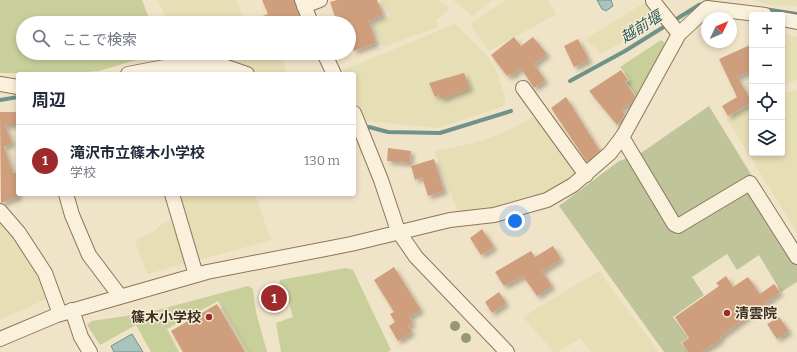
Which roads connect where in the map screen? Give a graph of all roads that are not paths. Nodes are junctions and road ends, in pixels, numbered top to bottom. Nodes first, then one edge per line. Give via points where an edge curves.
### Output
1 (320, 0) edge
2 (653, 1) edge
3 (303, 3) edge
4 (749, 13) edge
5 (308, 16) edge
6 (785, 20) edge
7 (797, 22) edge
8 (673, 26) junction
9 (327, 60) edge
10 (138, 72) edge
11 (241, 72) edge
12 (333, 72) edge
13 (0, 84) edge
14 (16, 87) edge
15 (523, 88) dead end
16 (356, 118) edge
17 (622, 137) junction
18 (586, 175) junction
19 (67, 196) edge
20 (173, 196) edge
21 (0, 211) edge
22 (398, 231) junction
23 (797, 257) edge
24 (196, 275) junction
25 (120, 296) junction
26 (66, 312) junction
27 (0, 339) edge
28 (90, 352) edge
29 (507, 352) edge

1 - 3 street
2 - 8 street
3 - 5 street
4 - 8 street via 707,8
6 - 7 street
8 - 17 street
9 - 12 street
10 - 11 street via 170,66 221,65
13 - 14 street
15 - 18 street
16 - 22 street
17 - 18 street via 610,153
17 - 23 street via 674,224 678,226 750,183
18 - 22 street via 547,200 494,215 450,220
19 - 25 street via 89,255
20 - 24 street
21 - 26 street via 19,233
22 - 24 street via 351,244
22 - 29 street via 421,262
24 - 25 street
25 - 26 street
26 - 27 street
26 - 28 street

